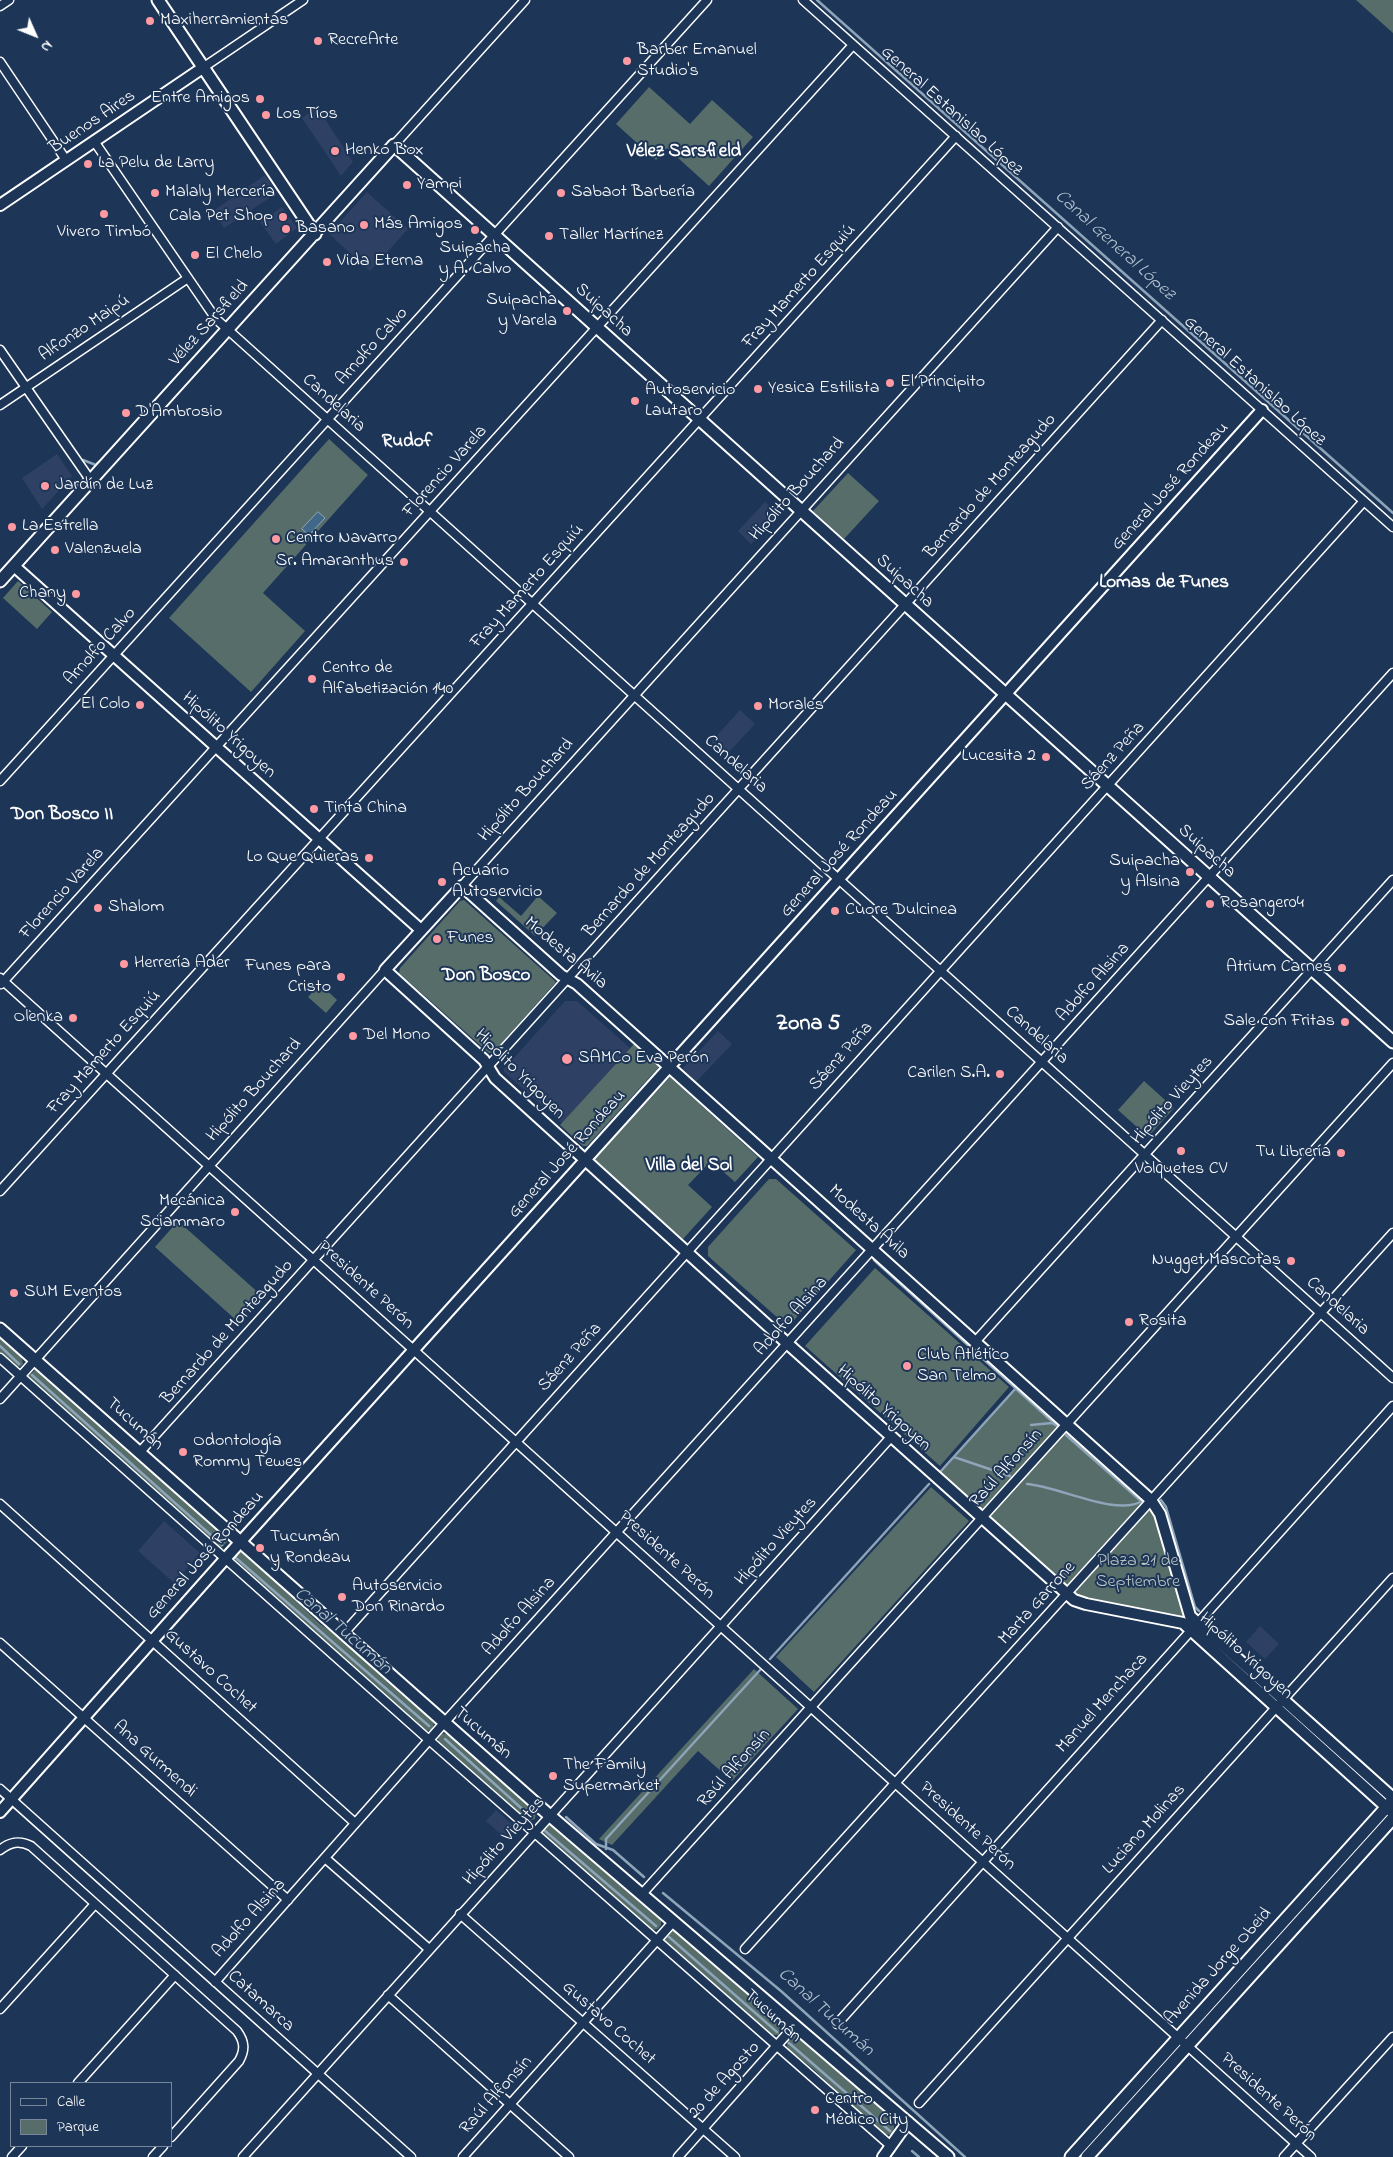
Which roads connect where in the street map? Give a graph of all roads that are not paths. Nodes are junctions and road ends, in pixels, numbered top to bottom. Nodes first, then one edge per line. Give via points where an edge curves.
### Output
1 (9, 0) edge
2 (158, 0) edge
3 (303, 0) edge
4 (524, 0) edge
5 (707, 0) edge
6 (803, 0) edge
7 (0, 6) edge
8 (853, 45) junction
9 (0, 62) edge
10 (204, 67) junction
11 (956, 136) junction
12 (94, 142) junction
13 (394, 145) junction
14 (66, 160) junction
15 (0, 205) edge
16 (1058, 227) junction
17 (315, 234) junction
18 (494, 236) junction
19 (188, 278) junction
20 (1162, 320) junction
21 (596, 328) junction
22 (228, 330) junction
23 (0, 350) edge
24 (26, 387) junction
25 (0, 405) edge
26 (1262, 410) junction
27 (328, 419) junction
28 (699, 420) junction
29 (91, 481) junction
30 (1364, 501) junction
31 (430, 511) junction
32 (800, 512) junction
33 (1393, 527) edge
34 (14, 566) junction
35 (0, 581) edge
36 (533, 604) junction
37 (905, 605) junction
38 (114, 655) junction
39 (1393, 674) edge
40 (1005, 695) junction
41 (636, 696) junction
42 (216, 747) junction
43 (0, 781) edge
44 (1107, 786) junction
45 (739, 789) junction
46 (319, 839) junction
47 (1209, 878) junction
48 (839, 879) junction
49 (1393, 880) edge
50 (462, 886) junction
51 (421, 930) junction
52 (385, 970) junction
53 (1312, 970) junction
54 (941, 971) junction
55 (568, 979) junction
56 (1, 982) edge
57 (1393, 1042) edge
58 (1042, 1062) junction
59 (1393, 1063) edge
60 (488, 1067) junction
61 (670, 1067) junction
62 (106, 1074) junction
63 (1145, 1154) junction
64 (771, 1159) junction
65 (585, 1161) junction
66 (209, 1166) junction
67 (0, 1190) edge
68 (1393, 1234) edge
69 (1236, 1236) junction
70 (873, 1250) junction
71 (687, 1253) junction
72 (314, 1261) junction
73 (1322, 1313) junction
74 (0, 1329) edge
75 (975, 1342) junction
76 (788, 1344) junction
77 (414, 1350) junction
78 (0, 1358) edge
79 (35, 1360) junction
80 (20, 1376) junction
81 (1393, 1378) edge
82 (0, 1399) edge
83 (1393, 1406) edge
84 (1067, 1424) junction
85 (891, 1437) junction
86 (516, 1442) junction
87 (139, 1453) junction
88 (1151, 1500) junction
89 (0, 1504) edge
90 (982, 1518) junction
91 (617, 1532) junction
92 (240, 1542) junction
93 (225, 1559) junction
94 (1393, 1578) edge
95 (1067, 1594) junction
96 (721, 1626) junction
97 (1194, 1626) junction
98 (343, 1634) junction
99 (152, 1640) junction
100 (0, 1643) edge
101 (1280, 1703) junction
102 (811, 1707) junction
103 (84, 1718) junction
104 (444, 1723) junction
105 (429, 1740) junction
106 (896, 1783) junction
107 (0, 1789) edge
108 (11, 1799) junction
109 (1391, 1805) edge
110 (0, 1812) edge
111 (549, 1815) junction
112 (1393, 1818) edge
113 (356, 1823) junction
114 (535, 1831) junction
115 (0, 1850) edge
116 (325, 1858) junction
117 (983, 1861) junction
118 (642, 1894) junction
119 (288, 1900) junction
120 (95, 1904) junction
121 (460, 1914) junction
122 (674, 1921) junction
123 (1068, 1938) junction
124 (658, 1939) junction
125 (429, 1949) junction
126 (745, 1949) dead end
127 (174, 1975) junction
128 (215, 1982) junction
129 (388, 1995) junction
130 (0, 2009) edge
131 (583, 2023) junction
132 (836, 2024) dead end
133 (795, 2026) junction
134 (1393, 2037) edge
135 (1183, 2042) junction
136 (777, 2046) junction
137 (318, 2074) junction
138 (79, 2082) edge
139 (919, 2103) dead end
140 (510, 2104) junction
141 (908, 2122) junction
142 (703, 2129) junction
143 (172, 2136) edge
144 (1296, 2144) junction
145 (891, 2146) junction
146 (21, 2147) edge
147 (162, 2147) edge
148 (12, 2157) edge
149 (153, 2157) edge
150 (243, 2157) edge
151 (411, 2157) edge
152 (463, 2157) edge
153 (569, 2157) edge
154 (678, 2157) edge
155 (735, 2157) edge
156 (883, 2157) edge
157 (948, 2157) edge
158 (1071, 2157) edge
159 (1087, 2157) edge
160 (1284, 2157) edge
161 (1312, 2157) edge

1 - 7 street
2 - 10 main road
3 - 10 street, Buenos Aires
4 - 13 street, Vélez Sarsfield
5 - 18 street, Arnolfo Calvo
6 - 8 street, General Estanislao López
8 - 11 street, General Estanislao López
8 - 21 street, Florencio Varela
9 - 14 street
10 - 12 street, Buenos Aires
10 - 17 main road
11 - 16 street, General Estanislao López
11 - 28 street, Fray Mamerto Esquiú
12 - 14 street, Buenos Aires
12 - 19 street, Candelaria
13 - 17 main road, Vélez Sarsfield
13 - 18 main road, Suipacha
14 - 15 street, Buenos Aires
16 - 20 street, General Estanislao López
16 - 32 street, Hipólito Bouchard
17 - 22 main road, Vélez Sarsfield
18 - 21 main road, Suipacha
18 - 27 street, Arnolfo Calvo
19 - 22 street, Candelaria via 216,319
19 - 24 street, Alfonzo Maipú
20 - 26 street, General Estanislao López
20 - 37 street, Bernardo de Monteagudo
21 - 28 main road, Suipacha
21 - 31 street, Florencio Varela
22 - 27 street, Candelaria
22 - 29 main road, Vélez Sarsfield
23 - 24 street
24 - 25 street, Alfonzo Maipú
24 - 29 street
26 - 30 street, General Estanislao López
26 - 40 street, General José Rondeau
27 - 31 street, Candelaria
27 - 38 street, Arnolfo Calvo
28 - 32 main road, Suipacha
28 - 36 street, Fray Mamerto Esquiú
29 - 34 main road, Vélez Sarsfield
30 - 33 street, General Estanislao López
30 - 44 street, Sáenz Peña
31 - 36 street, Candelaria
31 - 42 street, Florencio Varela
32 - 37 main road, Suipacha
32 - 41 street, Hipólito Bouchard
34 - 35 main road, Vélez Sarsfield
34 - 38 street, Hipólito Yrigoyen
36 - 41 street, Candelaria
36 - 46 street, Fray Mamerto Esquiú
37 - 40 main road, Suipacha
37 - 45 street, Bernardo de Monteagudo
38 - 42 street, Hipólito Yrigoyen
38 - 43 street, Arnolfo Calvo
39 - 47 street, Adolfo Alsina
40 - 44 main road, Suipacha
40 - 48 street, General José Rondeau
41 - 45 street, Candelaria
41 - 50 street, Hipólito Bouchard
42 - 46 street, Hipólito Yrigoyen
42 - 56 street, Florencio Varela
44 - 47 main road, Suipacha
44 - 54 street, Sáenz Peña
45 - 48 street, Candelaria
45 - 55 street, Bernardo de Monteagudo
46 - 51 street, Hipólito Yrigoyen
46 - 62 street, Fray Mamerto Esquiú
47 - 53 main road, Suipacha
47 - 58 street, Adolfo Alsina
48 - 54 street, Candelaria
48 - 61 street, General José Rondeau
49 - 53 street, Hipólito Vieytes
50 - 51 street, Hipólito Bouchard
50 - 55 street, Modesta Ávila
51 - 52 street, Hipólito Bouchard
52 - 60 street, Hipólito Yrigoyen
52 - 66 street, Hipólito Bouchard
53 - 57 main road, Suipacha
53 - 63 street, Hipólito Vieytes
54 - 58 street, Candelaria
54 - 64 street, Sáenz Peña
55 - 60 street, Bernardo de Monteagudo
55 - 61 street, Modesta Ávila
56 - 62 street, Presidente Perón
58 - 63 street, Candelaria
58 - 70 street, Adolfo Alsina
59 - 69 street, Raúl Alfonsín
60 - 65 street, Hipólito Yrigoyen via 495,1078
60 - 72 street, Bernardo de Monteagudo
61 - 64 street, Modesta Ávila
61 - 65 street, General José Rondeau
62 - 66 street, Presidente Perón
62 - 67 street, Fray Mamerto Esquiú
63 - 69 street, Candelaria
63 - 75 street, Hipólito Vieytes
64 - 70 street, Modesta Ávila
64 - 71 street, Sáenz Peña
65 - 71 street, Hipólito Yrigoyen
65 - 77 street, General José Rondeau
66 - 72 street, Presidente Perón
66 - 79 street, Hipólito Bouchard
68 - 73 street, Marta Garrone
69 - 73 street, Candelaria
69 - 84 street, Raúl Alfonsín
70 - 75 street, Modesta Ávila
70 - 76 street, Adolfo Alsina
71 - 76 street, Hipólito Yrigoyen
71 - 86 street, Sáenz Peña
72 - 77 street, Presidente Perón
72 - 87 street, Bernardo de Monteagudo
73 - 81 street, Candelaria
73 - 88 street, Marta Garrone
74 - 79 main road, Tucumán
75 - 84 street, Modesta Ávila
76 - 85 street, Hipólito Yrigoyen
76 - 91 street, Adolfo Alsina
77 - 86 street, Presidente Perón
77 - 92 street, General José Rondeau
78 - 80 street, Tucumán
79 - 80 street, Hipólito Bouchard
79 - 87 main road, Tucumán
80 - 82 street, Hipólito Bouchard
80 - 93 street, Tucumán
83 - 97 street, Manuel Menchaca
84 - 88 street, Modesta Ávila
84 - 90 street, Raúl Alfonsín
85 - 90 street, Hipólito Yrigoyen
85 - 96 street, Hipólito Vieytes
86 - 91 street, Presidente Perón
86 - 98 street, Sáenz Peña
87 - 92 main road, Tucumán
88 - 95 street, Marta Garrone
88 - 97 street, Modesta Ávila via 1160,1514
89 - 99 street, Gustavo Cochet
90 - 95 street, Hipólito Yrigoyen
90 - 102 street, Raúl Alfonsín
91 - 96 street, Presidente Perón
91 - 104 street, Adolfo Alsina
92 - 93 street, General José Rondeau
92 - 98 main road, Tucumán
93 - 99 street, General José Rondeau
93 - 105 street, Tucumán
94 - 101 street, Luciano Molinas
95 - 97 street, Hipólito Yrigoyen via 1086,1604
95 - 106 street, Marta Garrone
96 - 102 street, Presidente Perón
96 - 111 street, Hipólito Vieytes
97 - 101 street, Hipólito Yrigoyen
97 - 117 street, Manuel Menchaca
98 - 104 main road, Tucumán
99 - 103 street, General José Rondeau
99 - 113 street, Gustavo Cochet
100 - 103 street, Ana Gurmendi
101 - 109 street, Hipólito Yrigoyen
101 - 123 street, Luciano Molinas
102 - 106 street, Presidente Perón
102 - 118 street, Raúl Alfonsín
103 - 108 street, General José Rondeau
103 - 119 street, Ana Gurmendi
104 - 105 street, Adolfo Alsina
104 - 111 main road, Tucumán
105 - 113 street, Adolfo Alsina
105 - 114 street, Tucumán
106 - 117 street, Presidente Perón
106 - 126 street, Marta Garrone
107 - 108 street, Catamarca
108 - 110 street, General José Rondeau
108 - 128 street, Catamarca
109 - 135 main road, Avenida Jorge Obeid
111 - 114 street, Hipólito Vieytes
111 - 118 main road, Tucumán
112 - 135 main road, Avenida Jorge Obeid
113 - 116 street, Adolfo Alsina
114 - 121 street, Hipólito Vieytes
114 - 124 street, Tucumán
115 - 120 street via 10,1843 24,1843
116 - 119 street, Adolfo Alsina
116 - 125 street
117 - 123 street, Presidente Perón
117 - 132 street, Manuel Menchaca
118 - 122 main road, Tucumán
119 - 128 street, Adolfo Alsina
120 - 127 street
120 - 130 street
121 - 125 street, Hipólito Vieytes
121 - 131 street, Gustavo Cochet
122 - 124 street, Raúl Alfonsín
122 - 133 main road, Tucumán
123 - 135 street, Presidente Perón
123 - 139 street, Luciano Molinas
124 - 131 street, Raúl Alfonsín
124 - 136 street, Tucumán
125 - 129 street, Hipólito Vieytes
127 - 138 street
127 - 143 street via 237,2031 244,2047 239,2062
128 - 137 street, Catamarca
129 - 137 street, Hipólito Vieytes
129 - 140 street
131 - 140 street, Raúl Alfonsín
131 - 142 street, Gustavo Cochet
133 - 136 street, 20 de Agosto
133 - 141 main road, Tucumán
134 - 144 street
135 - 144 street, Presidente Perón
135 - 158 main road, Avenida Jorge Obeid
135 - 159 main road, Avenida Jorge Obeid
136 - 142 street, 20 de Agosto
136 - 145 street, Tucumán
137 - 150 street, Hipólito Vieytes
137 - 151 street, Catamarca
140 - 152 street, Raúl Alfonsín
140 - 153 street
141 - 145 street
141 - 157 main road, Tucumán
142 - 154 street, 20 de Agosto
142 - 155 street, Gustavo Cochet
144 - 160 street
144 - 161 street, Presidente Perón
145 - 156 street
146 - 148 street
147 - 149 street

